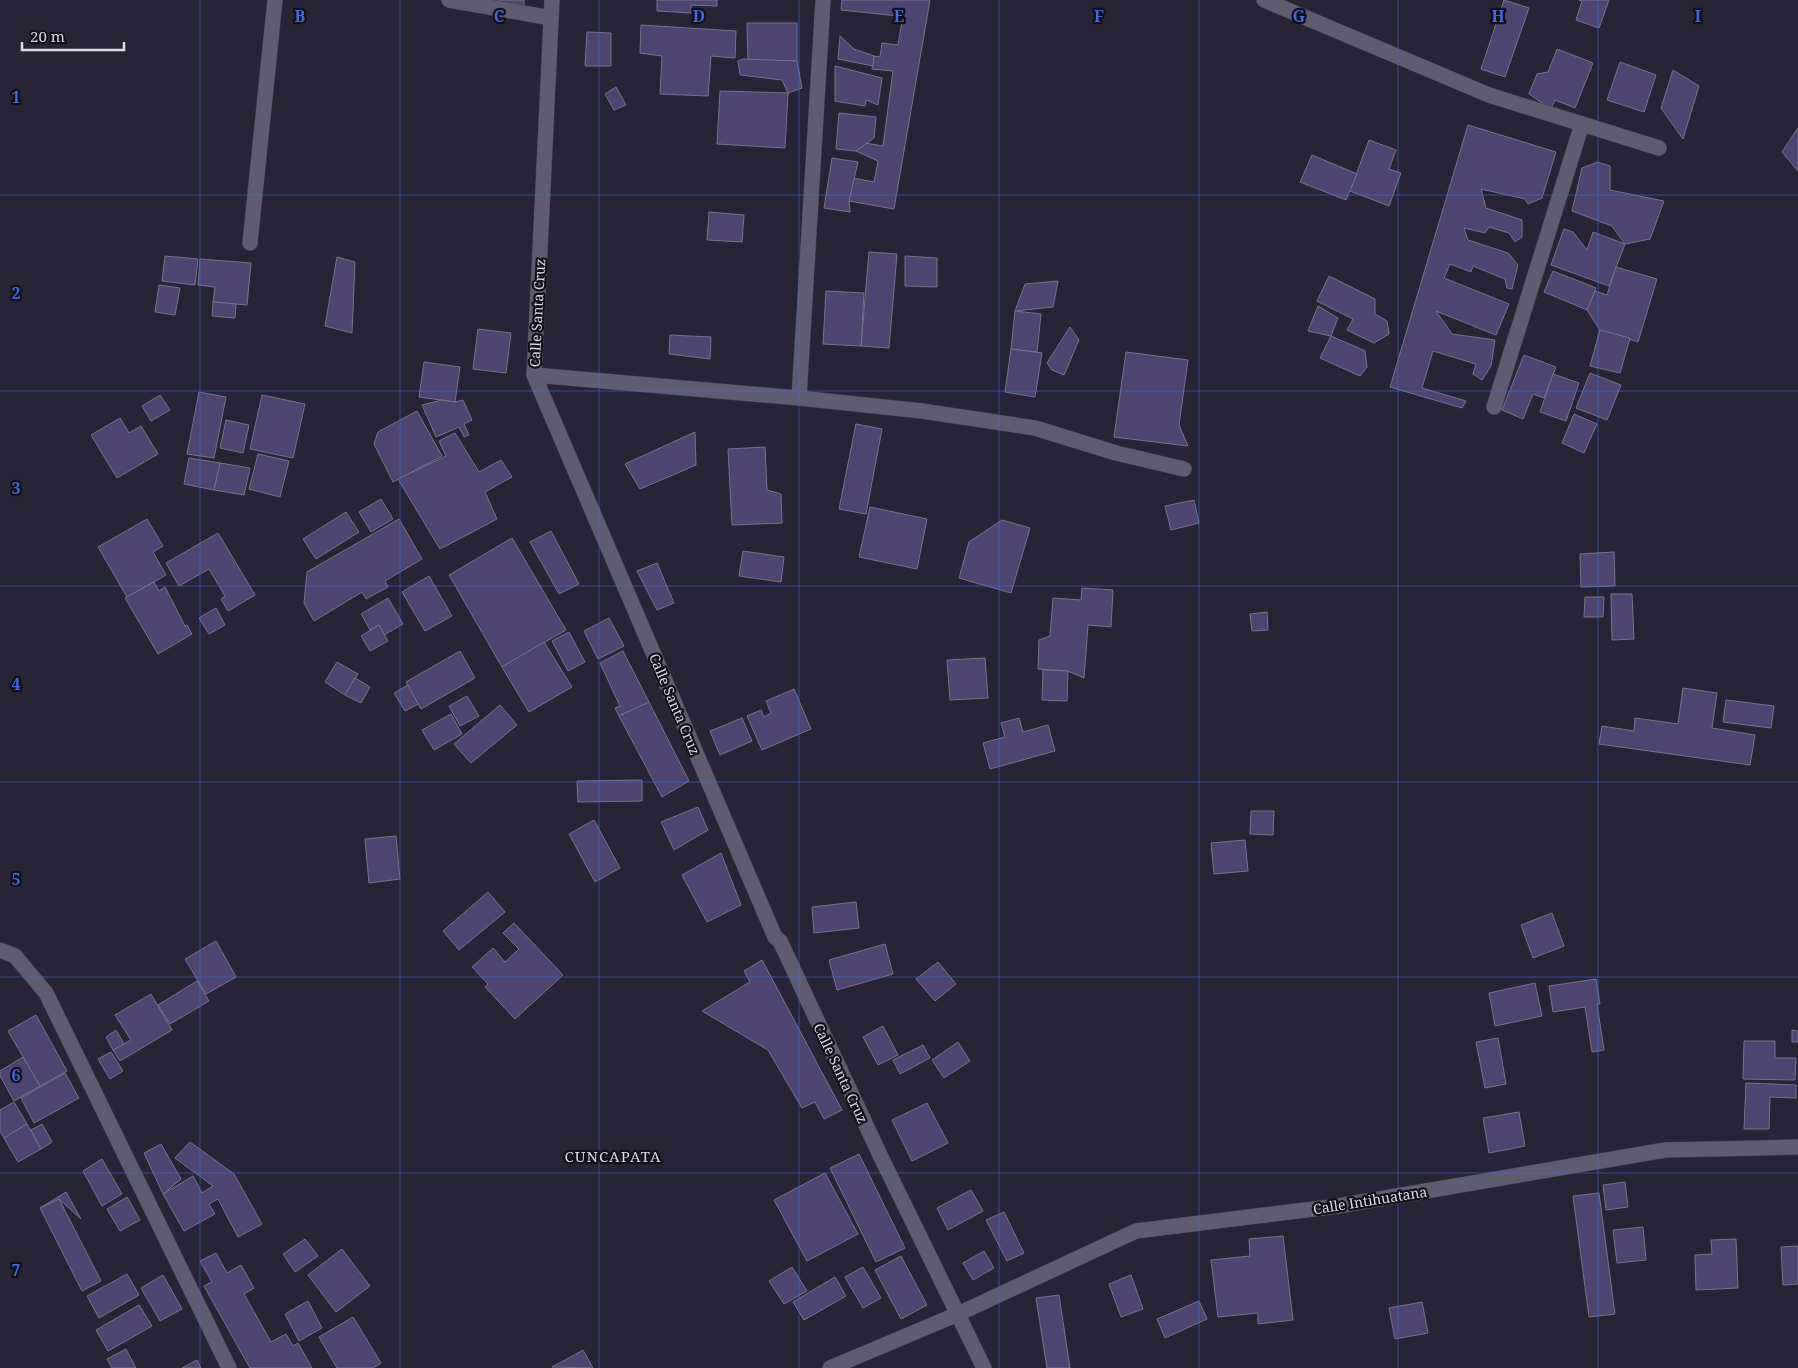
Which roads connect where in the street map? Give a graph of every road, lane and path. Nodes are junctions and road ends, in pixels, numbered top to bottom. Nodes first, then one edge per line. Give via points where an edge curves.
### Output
1 (275, 0) edge
2 (449, 0) edge
3 (552, 0) edge
4 (823, 0) edge
5 (1264, 0) edge
6 (551, 18) junction
7 (1582, 124) junction
8 (1659, 148) dead end
9 (250, 243) dead end
10 (534, 375) junction
11 (799, 398) junction
12 (1494, 407) dead end
13 (1184, 469) dead end
14 (0, 950) edge
15 (1798, 1146) edge
16 (958, 1314) junction
17 (229, 1368) edge
18 (830, 1368) edge
19 (984, 1368) edge

1 - 9 street
2 - 6 street
3 - 6 street, Calle Santa Cruz
4 - 11 street
5 - 7 street via 1489,95
6 - 10 street, Calle Santa Cruz
7 - 8 street
7 - 12 street
10 - 11 street
10 - 16 street, Calle Santa Cruz via 775,936
11 - 13 street via 922,411 1035,428 1116,453
14 - 17 street via 15,956 46,993
15 - 16 street, Calle Intihuatana via 1665,1150 1338,1206 1136,1231
16 - 18 street, Calle Intihuatana
16 - 19 street, Calle Santa Cruz

